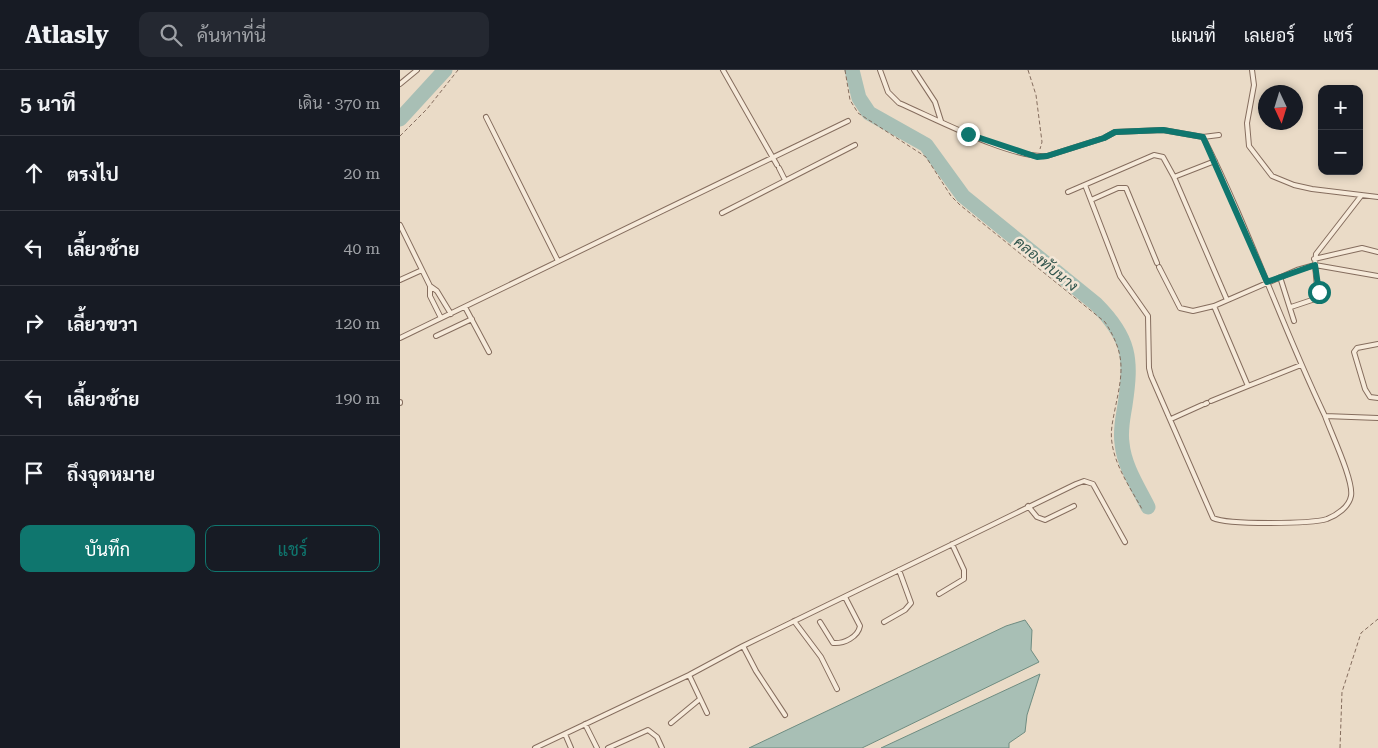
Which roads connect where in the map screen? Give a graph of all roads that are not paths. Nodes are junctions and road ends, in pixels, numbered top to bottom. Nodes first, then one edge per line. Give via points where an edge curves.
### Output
1 (417, 70) edge
2 (723, 70) edge
3 (880, 70) edge
4 (914, 70) edge
5 (1252, 70) edge
6 (400, 84) edge
7 (486, 117) dead end
8 (848, 121) dead end
9 (941, 121) junction
10 (1219, 135) dead end
11 (1203, 137) junction
12 (855, 145) dead end
13 (774, 157) junction
14 (1215, 161) junction
15 (1174, 177) junction
16 (785, 180) junction
17 (1085, 185) junction
18 (1068, 192) dead end
19 (1361, 196) junction
20 (1378, 197) edge
21 (1091, 200) junction
22 (722, 213) dead end
23 (400, 226) edge
24 (1378, 252) edge
25 (1314, 259) junction
26 (558, 262) junction
27 (1315, 265) junction
28 (422, 270) junction
29 (1378, 276) edge
30 (1280, 277) junction
31 (400, 280) edge
32 (1267, 282) junction
33 (430, 286) junction
34 (1226, 300) junction
35 (1214, 306) junction
36 (466, 307) junction
37 (1291, 307) junction
38 (451, 314) junction
39 (441, 318) junction
40 (472, 319) junction
41 (1294, 321) dead end
42 (436, 336) dead end
43 (400, 338) edge
44 (1378, 344) edge
45 (489, 352) dead end
46 (1301, 365) junction
47 (1248, 386) junction
48 (1378, 398) edge
49 (1325, 416) junction
50 (1378, 418) edge
51 (1171, 419) junction
52 (1028, 506) junction
53 (1074, 506) dead end
54 (1124, 542) dead end
55 (952, 544) junction
56 (899, 570) junction
57 (939, 594) dead end
58 (845, 597) junction
59 (794, 620) junction
60 (820, 622) dead end
61 (884, 622) dead end
62 (743, 646) junction
63 (689, 675) junction
64 (837, 689) dead end
65 (700, 699) junction
66 (707, 713) dead end
67 (785, 715) dead end
68 (671, 723) dead end
69 (585, 724) junction
70 (565, 734) junction
71 (535, 748) edge
72 (571, 748) edge
73 (597, 748) edge
74 (608, 748) edge
75 (662, 748) edge

1 - 6 lane
2 - 13 lane
3 - 9 lane via 892,98
4 - 9 lane via 935,102
5 - 19 lane via 1254,85 1247,123 1249,146 1272,176 1294,185
7 - 26 lane
8 - 13 lane
9 - 11 lane via 999,146 1037,157 1115,132 1163,130
10 - 11 lane
11 - 14 lane
12 - 16 lane
13 - 16 lane
13 - 26 lane
14 - 15 lane
14 - 32 lane
15 - 17 lane via 1163,157 1154,155
15 - 34 lane
16 - 22 lane
17 - 18 lane
17 - 21 lane
19 - 20 lane
19 - 25 lane
21 - 35 lane via 1118,188 1126,188 1180,308 1193,311
21 - 51 lane via 1120,276 1148,316 1149,368
23 - 28 lane
24 - 25 lane via 1362,248
25 - 27 lane
26 - 36 lane
27 - 29 lane
27 - 30 lane
27 - 37 lane via 1318,298
28 - 31 lane
28 - 33 lane
30 - 32 lane
30 - 37 lane
32 - 34 lane
32 - 46 lane
33 - 38 lane via 437,291
33 - 39 lane via 430,296
34 - 35 lane
35 - 47 lane
36 - 38 lane
36 - 40 lane
37 - 41 lane
38 - 39 lane
39 - 43 lane
40 - 42 lane
40 - 45 lane
44 - 48 lane via 1357,348 1354,352 1365,389 1370,397
46 - 47 lane
46 - 49 lane
47 - 51 lane
49 - 50 lane
49 - 51 lane via 1350,482 1348,503 1337,515 1325,519 1245,522 1213,518
52 - 53 lane via 1044,520
52 - 54 lane via 1088,481 1093,484
52 - 55 lane
55 - 56 lane
55 - 57 lane via 964,570 964,579
56 - 58 lane
56 - 61 lane via 911,603 906,610
58 - 59 lane
58 - 60 lane via 860,626 857,634 842,643 833,643
59 - 62 lane
59 - 64 lane via 821,657
62 - 63 lane
62 - 67 lane
63 - 65 lane
63 - 69 lane
65 - 66 lane
65 - 68 lane
69 - 70 lane
69 - 73 lane
70 - 71 lane
70 - 72 lane
74 - 75 lane via 648,730 657,737

